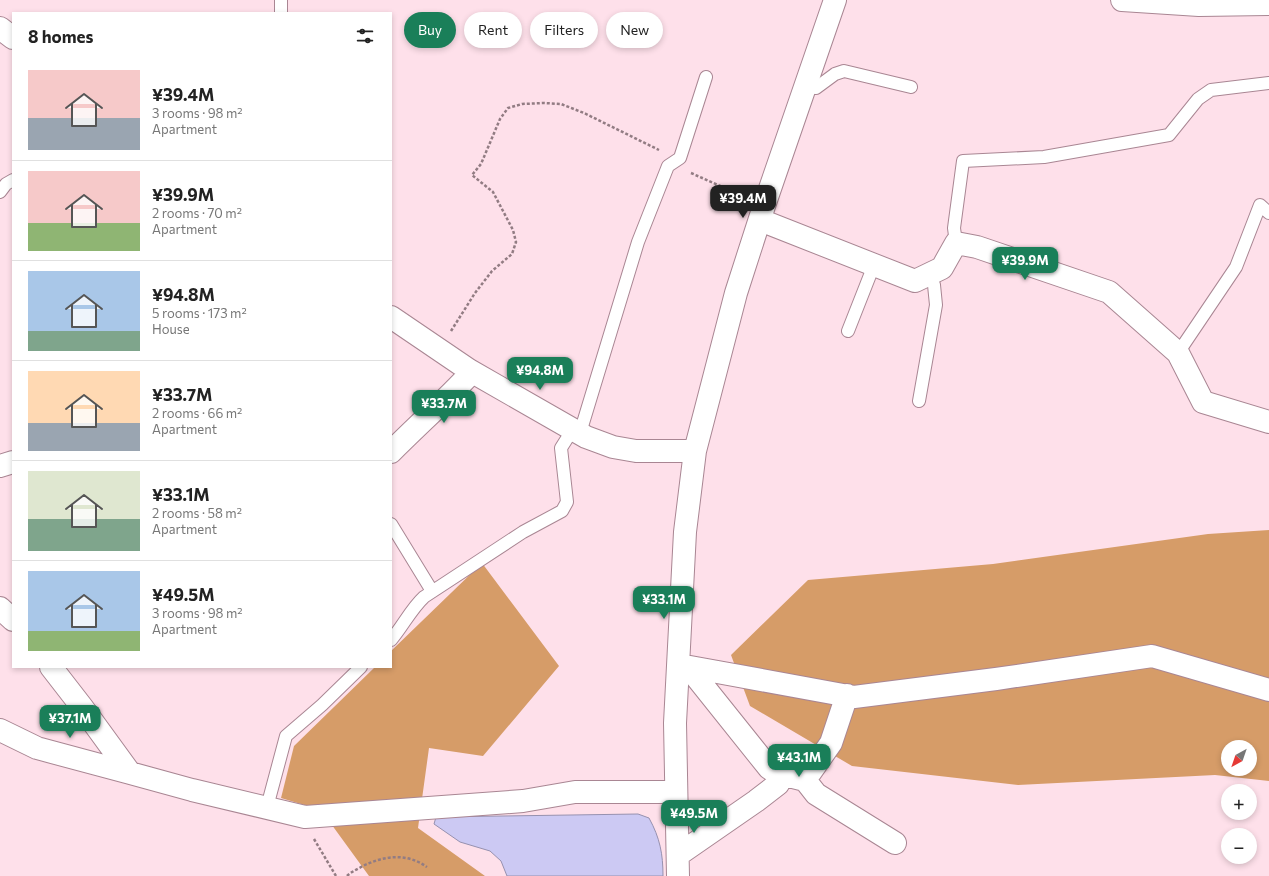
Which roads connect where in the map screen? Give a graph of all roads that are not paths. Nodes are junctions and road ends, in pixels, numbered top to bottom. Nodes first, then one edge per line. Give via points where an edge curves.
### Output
1 (281, 0) edge
2 (835, 0) edge
3 (1122, 0) edge
4 (1269, 4) edge
5 (281, 12) edge
6 (0, 28) edge
7 (12, 37) edge
8 (706, 77) dead end
9 (1269, 82) edge
10 (805, 87) junction
11 (911, 87) dead end
12 (12, 181) edge
13 (0, 192) edge
14 (762, 213) junction
15 (1269, 213) edge
16 (956, 243) junction
17 (874, 265) junction
18 (929, 274) junction
19 (392, 318) edge
20 (848, 331) dead end
21 (1178, 353) junction
22 (472, 372) junction
23 (919, 401) dead end
24 (1269, 422) edge
25 (576, 431) junction
26 (12, 446) edge
27 (0, 450) edge
28 (392, 451) edge
29 (695, 451) junction
30 (12, 462) edge
31 (0, 466) edge
32 (392, 526) edge
33 (432, 591) junction
34 (0, 608) edge
35 (12, 619) edge
36 (392, 639) edge
37 (687, 667) junction
38 (52, 668) edge
39 (360, 668) edge
40 (1269, 690) edge
41 (847, 695) junction
42 (0, 730) edge
43 (130, 773) junction
44 (782, 776) junction
45 (805, 780) junction
46 (676, 792) junction
47 (267, 807) junction
48 (895, 843) dead end
49 (678, 865) edge

1 - 5 lane
2 - 10 street
3 - 4 street via 1199,5
6 - 7 street
8 - 25 lane via 680,158 668,166 638,242
9 - 16 lane via 1211,90 1198,99 1169,135 1044,157 963,162 954,228
10 - 11 lane via 816,88 844,71
10 - 14 street
12 - 13 lane
14 - 17 street
14 - 29 street via 736,293
15 - 21 lane via 1260,205 1236,267
16 - 18 street via 942,268
16 - 21 street via 977,246 1109,292
17 - 18 street via 915,281
17 - 20 lane
18 - 23 lane via 934,284 936,305
19 - 22 street
21 - 24 street via 1203,402
22 - 25 street
22 - 28 street
25 - 29 street via 613,447 636,451
25 - 33 lane via 561,448 567,502 562,511 523,532
26 - 27 street
29 - 37 street via 685,532
30 - 31 street
32 - 33 lane
33 - 36 lane via 414,606
34 - 35 street
37 - 41 street
37 - 44 street via 769,768
37 - 46 street via 675,723
38 - 43 street
39 - 47 lane via 286,736
40 - 41 street via 1152,656 996,679 854,697
41 - 45 street via 831,743
42 - 43 street via 37,748
43 - 47 street
44 - 45 street
44 - 49 street via 778,784
45 - 48 street via 816,794
46 - 47 street via 575,792 523,801 305,817
46 - 49 street

